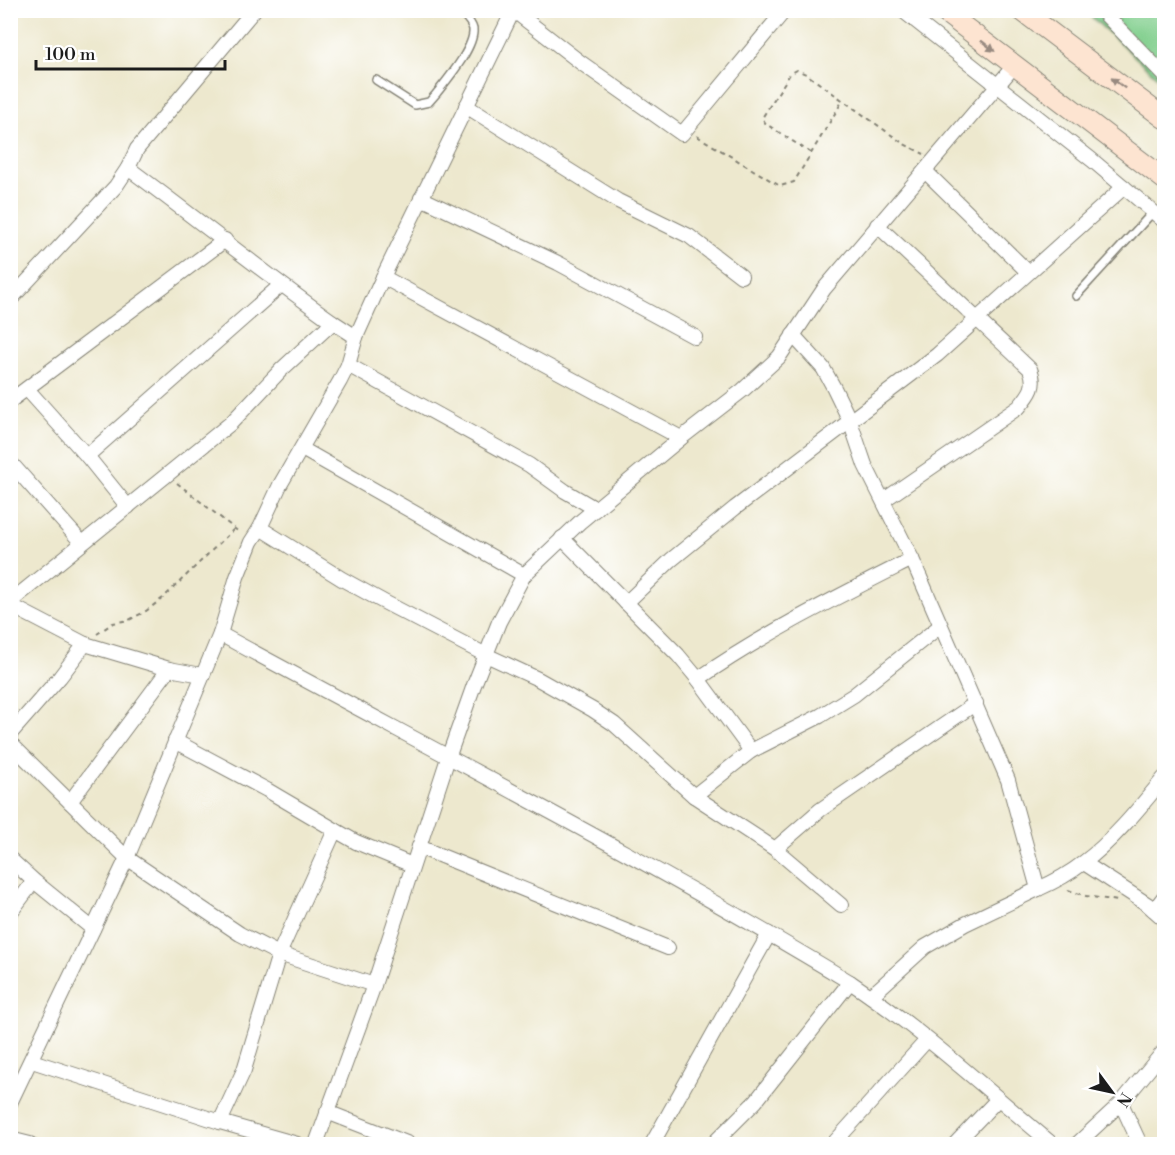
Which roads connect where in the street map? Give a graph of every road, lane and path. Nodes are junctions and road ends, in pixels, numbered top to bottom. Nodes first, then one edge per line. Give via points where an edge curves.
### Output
1 (254, 10) edge
2 (459, 10) edge
3 (785, 10) edge
4 (902, 10) edge
5 (942, 10) edge
6 (1021, 10) edge
7 (1101, 10) edge
8 (513, 11) edge
9 (1014, 66) junction
10 (1164, 75) edge
11 (376, 80) dead end
12 (997, 87) junction
13 (843, 100) junction
14 (466, 106) junction
15 (1164, 117) edge
16 (687, 130) junction
17 (811, 153) junction
18 (930, 165) junction
19 (128, 168) junction
20 (1164, 179) edge
21 (1124, 187) junction
22 (421, 198) junction
23 (1153, 212) junction
24 (1164, 221) edge
25 (877, 225) junction
26 (225, 240) junction
27 (1028, 272) junction
28 (741, 276) dead end
29 (383, 277) junction
30 (281, 285) junction
31 (1077, 296) dead end
32 (10, 300) edge
33 (977, 320) junction
34 (333, 322) junction
35 (356, 336) junction
36 (793, 336) junction
37 (694, 337) dead end
38 (348, 365) junction
39 (27, 389) junction
40 (10, 401) edge
41 (850, 421) junction
42 (681, 438) junction
43 (302, 449) junction
44 (87, 456) junction
45 (10, 462) edge
46 (168, 474) junction
47 (884, 500) junction
48 (128, 507) junction
49 (596, 509) junction
50 (235, 528) junction
51 (260, 528) junction
52 (562, 538) junction
53 (251, 542) junction
54 (82, 543) junction
55 (912, 559) junction
56 (524, 575) junction
57 (10, 603) edge
58 (626, 603) junction
59 (940, 626) junction
60 (220, 634) junction
61 (85, 644) junction
62 (486, 656) junction
63 (169, 669) junction
64 (202, 675) junction
65 (698, 679) junction
66 (976, 704) junction
67 (10, 734) edge
68 (175, 741) junction
69 (10, 743) edge
70 (751, 751) junction
71 (448, 758) junction
72 (1164, 778) edge
73 (694, 796) junction
74 (70, 802) junction
75 (335, 830) junction
76 (419, 847) junction
77 (775, 849) junction
78 (127, 858) junction
79 (11, 861) edge
80 (1084, 863) junction
81 (412, 865) junction
82 (34, 881) junction
83 (1045, 886) junction
84 (1164, 897) edge
85 (841, 904) dead end
86 (1155, 911) edge
87 (10, 913) edge
88 (93, 930) junction
89 (769, 934) junction
90 (668, 948) dead end
91 (279, 954) junction
92 (850, 982) junction
93 (374, 985) junction
94 (872, 996) junction
95 (927, 1040) junction
96 (1164, 1051) edge
97 (32, 1061) junction
98 (998, 1099) junction
99 (10, 1103) edge
100 (1121, 1103) junction
101 (327, 1112) junction
102 (220, 1122) junction
103 (10, 1139) edge
104 (30, 1144) edge
105 (297, 1144) edge
106 (316, 1144) edge
107 (409, 1144) edge
108 (652, 1144) edge
109 (713, 1144) edge
110 (833, 1144) edge
111 (955, 1144) edge
112 (1052, 1144) edge
113 (1077, 1144) edge
114 (1140, 1144) edge

1 - 19 street via 137,149
2 - 11 lane via 468,18 472,40 429,102 415,105
3 - 16 street
4 - 12 street
5 -> 9 street
15 -> 6 street
7 - 10 street
8 - 14 street
8 - 16 street via 682,134
9 - 12 street
9 - 20 street
12 - 18 street
12 - 21 street
13 - 17 path
13 - 17 path via 797,70 790,74 764,112 766,124
13 - 18 path
14 - 22 street
14 - 28 street via 618,201 689,237
16 - 17 path via 780,186 794,182
18 - 25 street
18 - 27 street
19 - 26 street
19 - 32 street
21 - 23 street
21 - 27 street
22 - 29 street
22 - 37 street via 558,263
23 - 24 street
23 - 31 lane
25 - 33 street
25 - 36 street via 814,302
26 - 30 street
26 - 39 street
27 - 33 street
29 - 35 street
29 - 42 street
30 - 34 street
30 - 44 street
33 - 41 street
33 - 47 street via 1030,369 1034,379 1029,394 1019,407
34 - 35 street
34 - 46 street via 242,413
35 - 38 street
36 - 41 street via 823,368
36 - 42 street via 779,357 743,390
38 - 43 street
38 - 49 street via 529,465
39 - 40 street
39 - 44 street
41 - 47 street via 865,465
41 - 58 street via 735,508
42 - 49 street
43 - 51 street
43 - 56 street
44 - 48 street
45 - 54 street
46 - 48 street
46 - 50 path
47 - 55 street
48 - 54 street
49 - 52 street
50 - 53 path
50 - 61 path via 163,598 129,620 104,628
51 - 53 street
51 - 62 street via 352,585
52 - 56 street
52 - 58 street
53 - 60 street
54 - 57 street
55 - 59 street
55 - 65 street via 738,651
56 - 62 street
57 - 61 street
58 - 65 street
59 - 66 street
59 - 70 street via 854,695
60 - 64 street
60 - 71 street
61 - 63 street
61 - 67 street
62 - 71 street
62 - 73 street via 538,679 607,720
63 - 64 street
63 - 74 street
64 - 68 street
65 - 70 street
66 - 77 street via 820,810
66 - 83 street
68 - 75 street
68 - 78 street
69 - 74 street
70 - 73 street
71 - 76 street
71 - 89 street via 608,842
72 - 80 street
73 - 77 street
74 - 78 street
75 - 81 street
75 - 91 street
76 - 81 street
76 - 90 street
77 - 85 street
78 - 88 street
78 - 91 street via 240,934
79 - 82 street
80 - 83 street
80 - 86 street
81 - 93 street
82 - 87 street
82 - 88 street
83 - 86 path
83 - 94 street via 925,947
84 - 86 street
88 - 97 street
89 - 92 street
89 - 108 street
91 - 93 street
91 - 102 street via 244,1070
92 - 94 street
92 - 109 street via 756,1101
93 - 101 street
94 - 95 street
95 - 98 street
95 - 110 street
96 - 100 street
97 - 99 street
97 - 102 street
98 - 111 street
98 - 112 street
100 - 113 street
100 - 114 street
101 - 106 street
101 - 107 street
102 - 105 street
103 - 104 street

